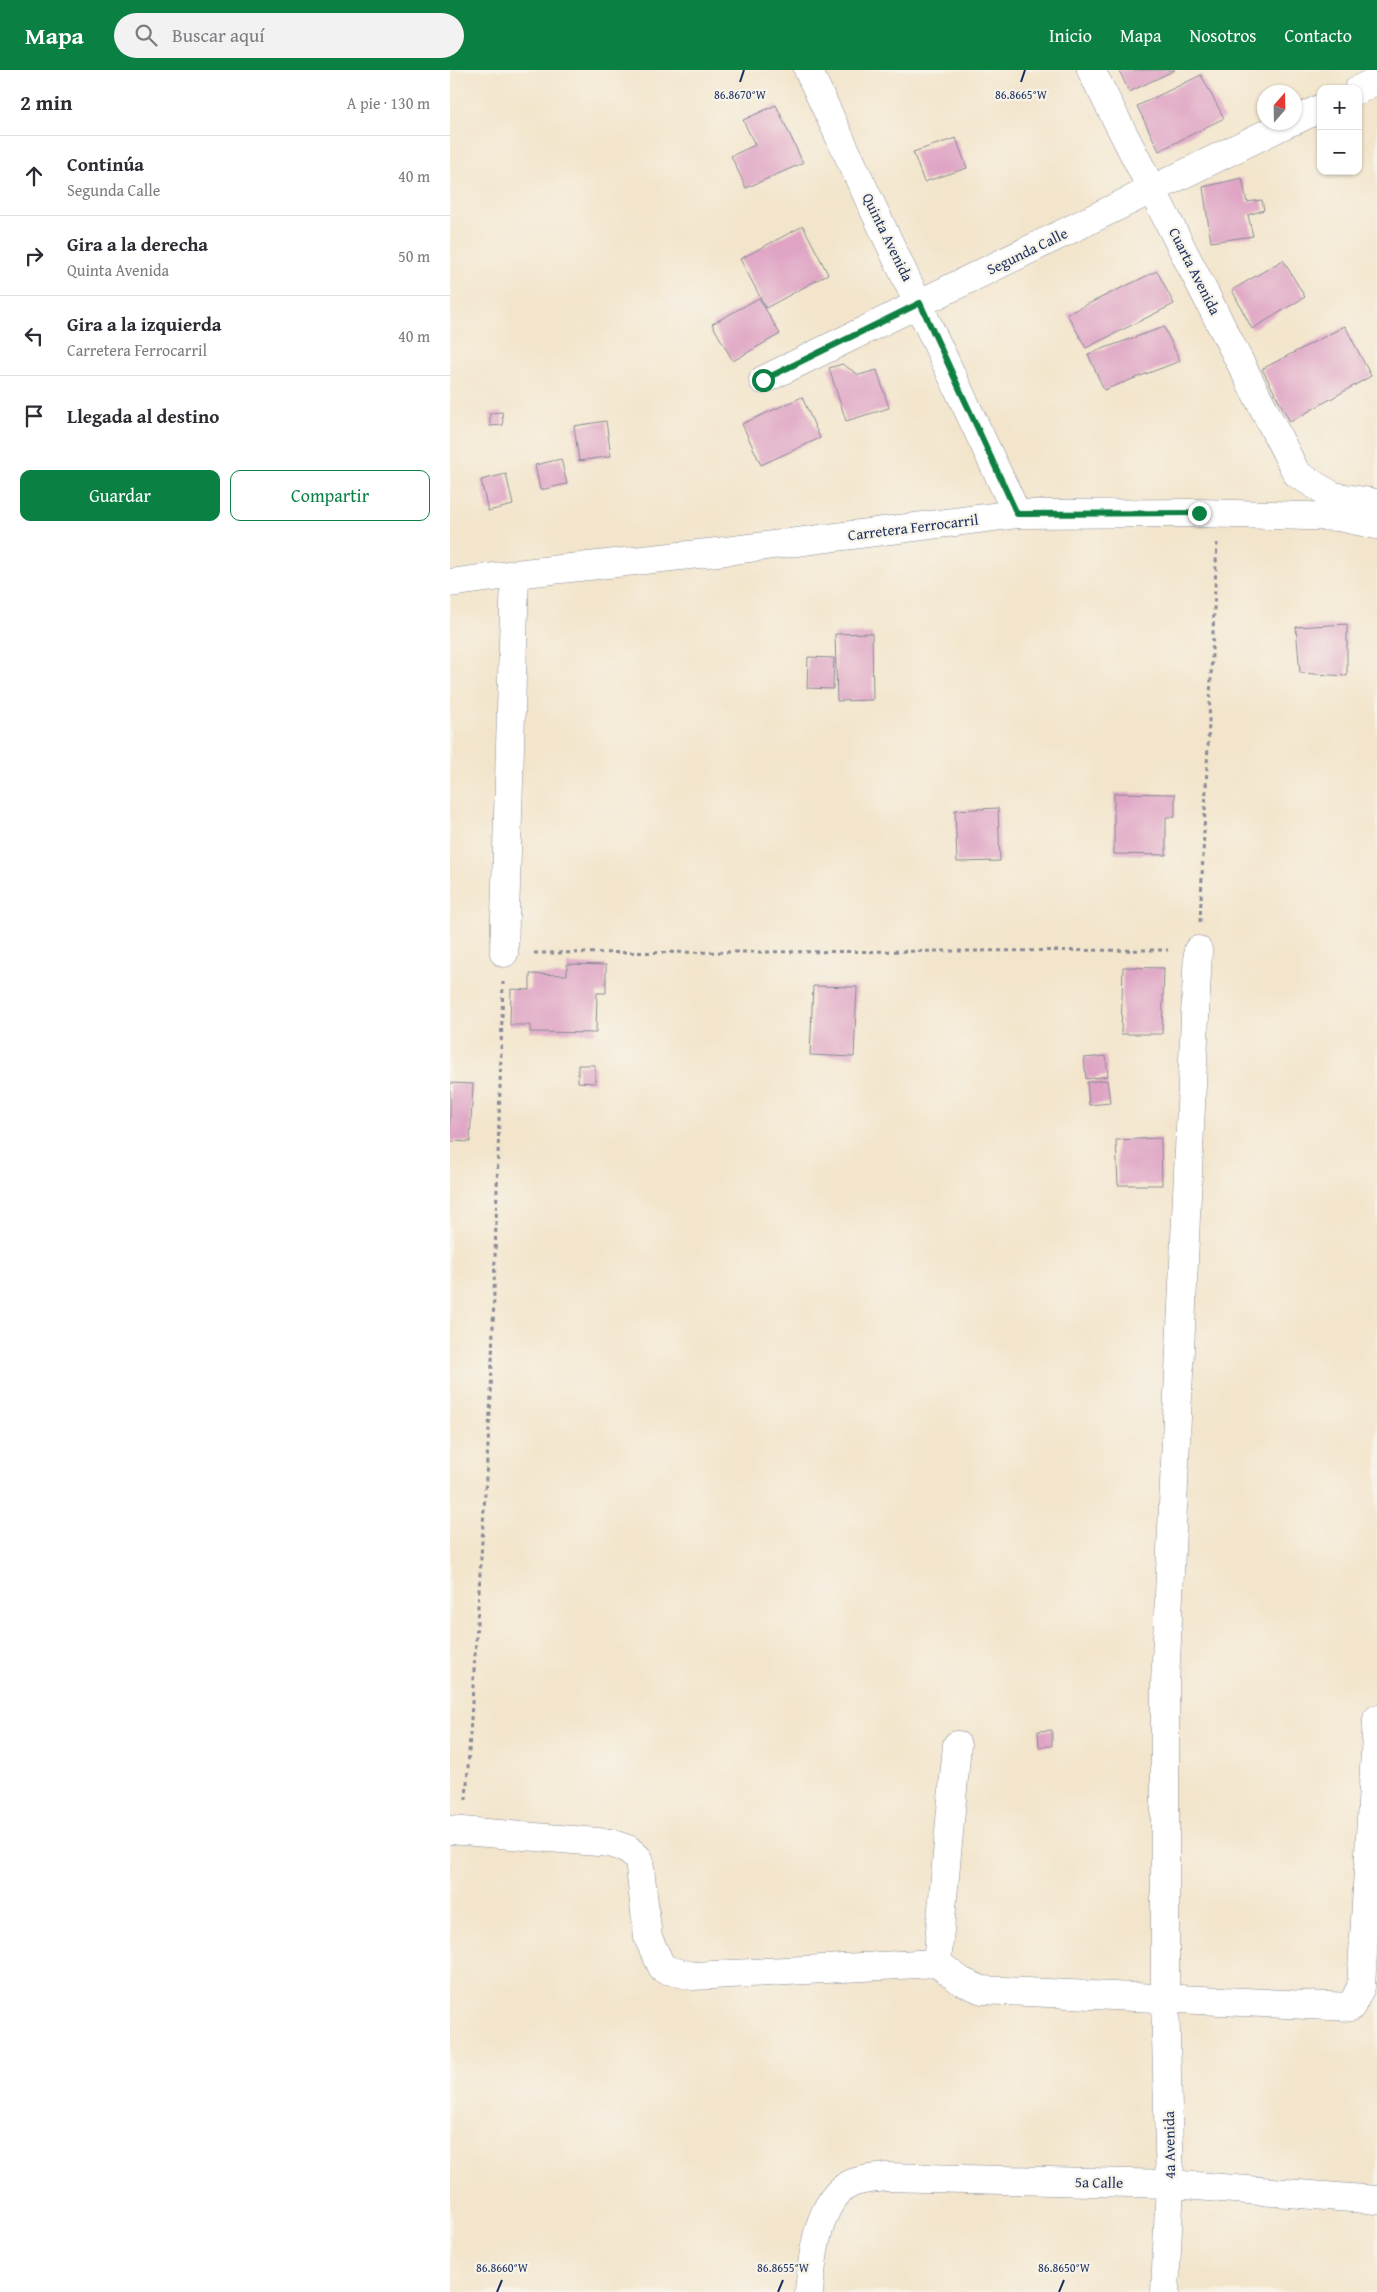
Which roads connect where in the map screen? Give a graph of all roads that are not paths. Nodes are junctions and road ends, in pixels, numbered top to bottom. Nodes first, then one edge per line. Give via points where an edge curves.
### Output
1 (808, 70) edge
2 (1091, 70) edge
3 (1372, 70) edge
4 (1377, 79) edge
5 (1362, 88) edge
6 (1317, 110) edge
7 (1302, 116) edge
8 (1274, 130) edge
9 (1154, 189) junction
10 (920, 303) junction
11 (763, 380) dead end
12 (1377, 504) edge
13 (1017, 514) junction
14 (1377, 525) edge
15 (515, 574) junction
16 (450, 584) edge
17 (1198, 950) road end
18 (504, 953) road end
19 (1377, 1719) edge
20 (956, 1745) dead end
21 (457, 1830) edge
22 (937, 1963) junction
23 (1165, 1999) junction
24 (1170, 2184) junction
25 (1377, 2200) edge
26 (809, 2292) edge
27 (1165, 2292) edge

1 - 10 street, Quinta Avenida
2 - 9 street, Cuarta Avenida
3 - 4 street
4 - 5 street
6 - 7 street
8 - 9 street, Segunda Calle
9 - 10 street, Segunda Calle
9 - 12 street, Cuarta Avenida via 1297,474 1333,496
10 - 11 street, Segunda Calle
10 - 13 street, Quinta Avenida
13 - 14 street, Carretera Ferrocarril via 1218,513 1339,517
13 - 15 street, Carretera Ferrocarril
15 - 16 street, Carretera Ferrocarril
15 - 18 street
17 - 23 street, 4a Avenida via 1165,1684
19 - 23 street via 1361,1987 1351,2008
20 - 22 street
21 - 22 street via 610,1843 628,1849 638,1860 648,1938 663,1969 693,1976
22 - 23 street via 961,1981 982,1990
23 - 24 street, 4a Avenida
24 - 25 street, 5a Calle
24 - 26 street, 5a Calle via 884,2176 850,2184 829,2204 813,2248
24 - 27 street, 4a Avenida

